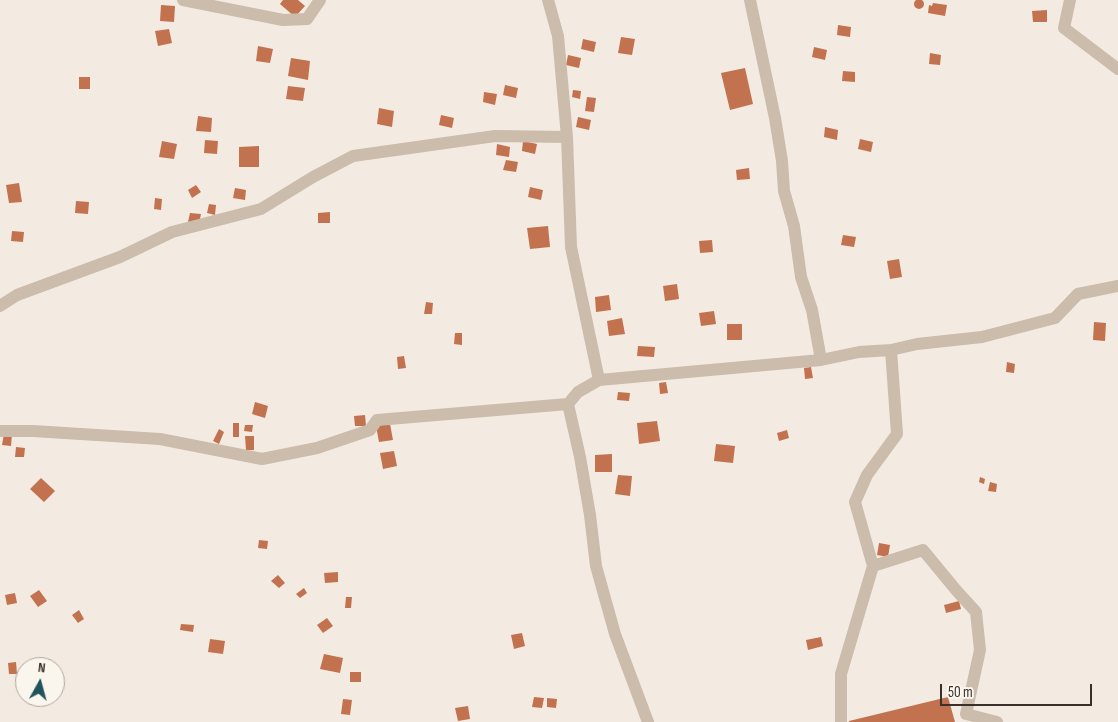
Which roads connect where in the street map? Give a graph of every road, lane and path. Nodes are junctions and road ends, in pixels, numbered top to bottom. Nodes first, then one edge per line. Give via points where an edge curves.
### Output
1 (183, 0) edge
2 (320, 0) edge
3 (548, 0) edge
4 (750, 0) edge
5 (1070, 0) edge
6 (1118, 69) edge
7 (567, 137) junction
8 (1118, 286) edge
9 (0, 306) edge
10 (891, 350) junction
11 (822, 360) junction
12 (599, 380) junction
13 (568, 404) junction
14 (0, 430) edge
15 (873, 566) junction
16 (648, 722) edge
17 (841, 722) edge
18 (997, 722) edge

1 - 2 street via 283,20 306,19
3 - 7 street via 558,36
4 - 11 street via 801,277 812,310
5 - 6 street via 1064,28
7 - 9 street via 496,136 353,156 313,176 261,209 172,232 120,257 17,295
7 - 12 street via 571,247
8 - 10 street via 1078,294 1055,318 982,337
10 - 11 street via 859,352
10 - 15 street via 898,434 866,475 855,502
11 - 12 street
12 - 13 street via 578,392
13 - 14 street via 377,420 370,430 318,448 262,459 160,439
13 - 16 street via 580,457 596,566 615,634
15 - 17 street via 841,674
15 - 18 street via 923,550 976,612 980,650 966,714

